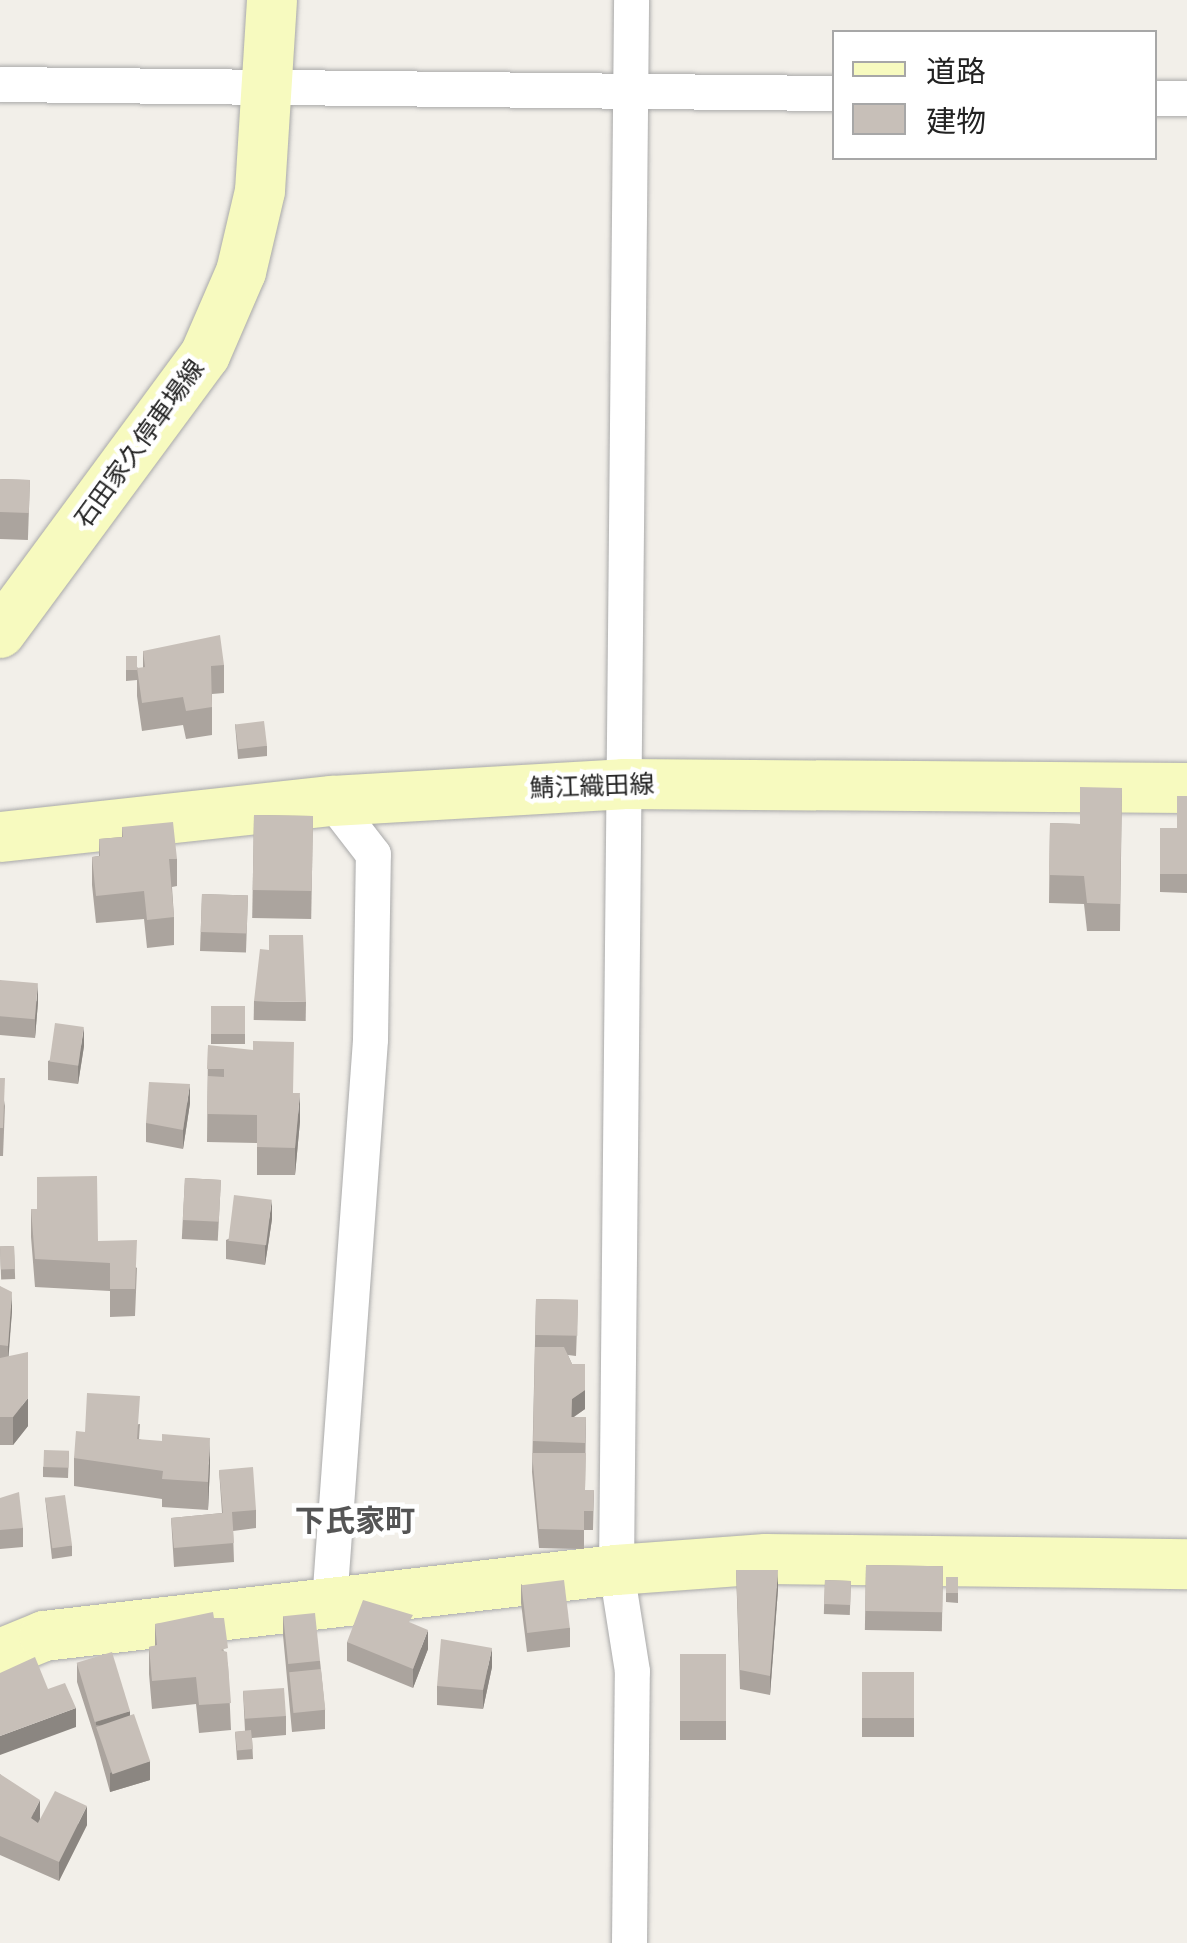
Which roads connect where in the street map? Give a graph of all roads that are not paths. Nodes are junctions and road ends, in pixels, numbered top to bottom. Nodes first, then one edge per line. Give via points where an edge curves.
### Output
1 (272, 0) edge
2 (631, 0) edge
3 (0, 84) edge
4 (271, 86) junction
5 (630, 90) junction
6 (832, 93) edge
7 (1157, 98) edge
8 (1187, 98) edge
9 (0, 633) edge
10 (623, 784) junction
11 (1187, 788) edge
12 (332, 800) junction
13 (0, 837) edge
14 (1187, 1564) edge
15 (616, 1570) junction
16 (329, 1602) junction
17 (0, 1654) edge
18 (629, 1943) edge

1 - 4 main road, 石田家久停車場線
2 - 5 street
3 - 4 street
4 - 5 street
4 - 9 main road, 石田家久停車場線 via 249,240 205,355
5 - 6 street
5 - 10 street
7 - 8 street
10 - 11 main road, 鯖江織田線
10 - 12 main road, 鯖江織田線
10 - 15 street
12 - 13 main road, 鯖江織田線
12 - 16 street via 373,854 370,1039
14 - 15 main road via 766,1559
15 - 16 main road
15 - 18 street via 632,1670
16 - 17 main road via 44,1636

